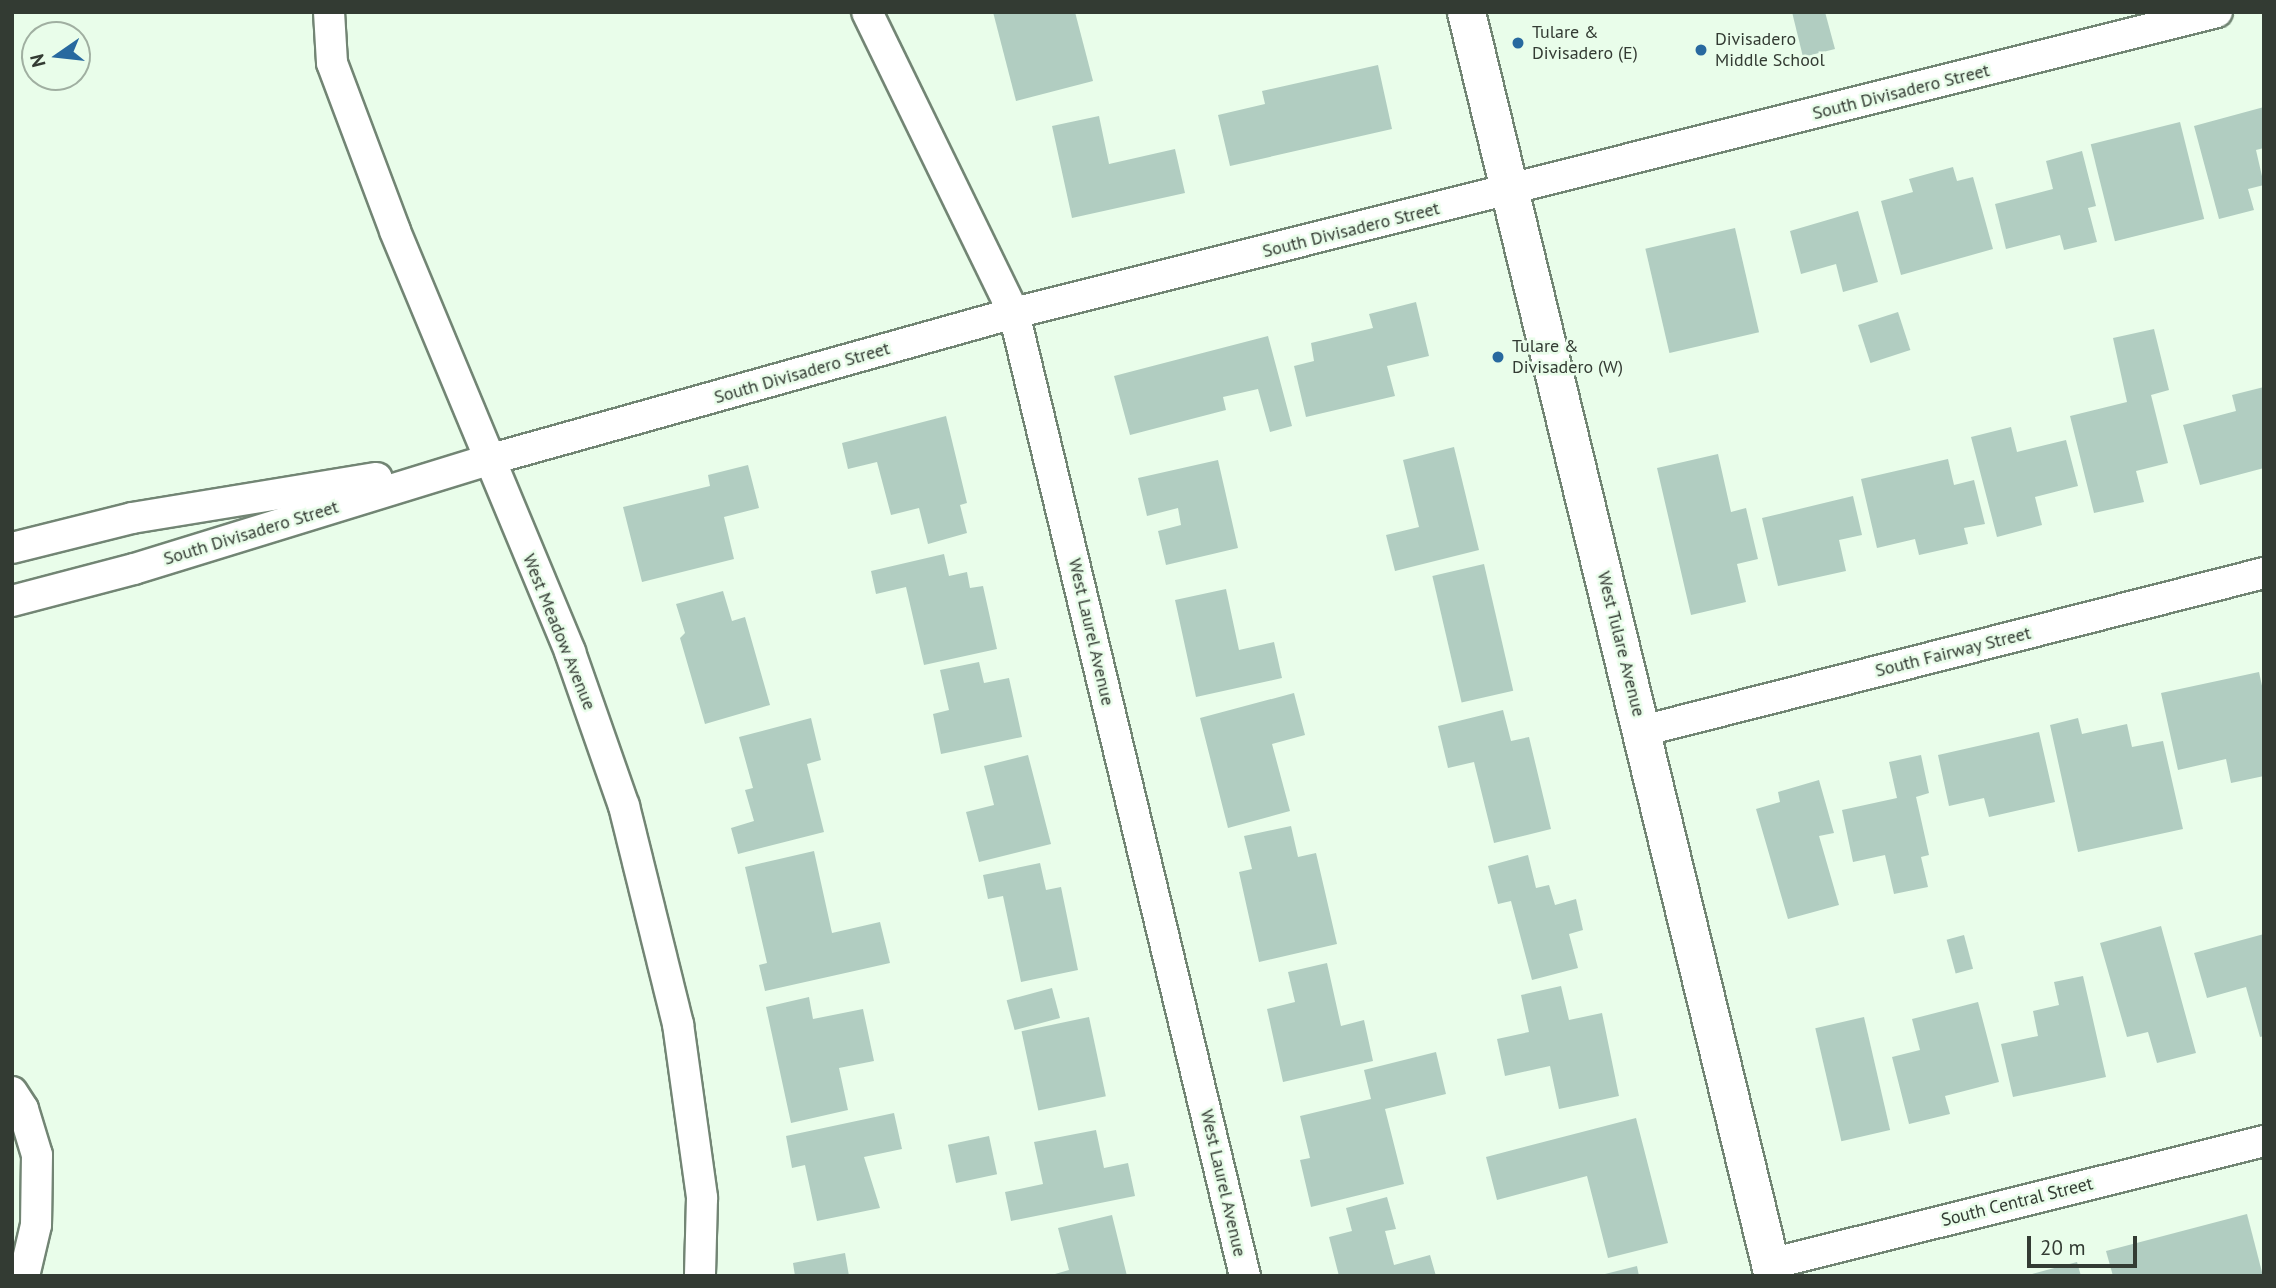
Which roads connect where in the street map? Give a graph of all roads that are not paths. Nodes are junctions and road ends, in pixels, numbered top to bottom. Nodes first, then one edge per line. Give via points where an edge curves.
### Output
1 (329, 12) edge
2 (867, 12) edge
3 (1466, 12) edge
4 (2217, 12) edge
5 (1509, 192) junction
6 (1014, 313) junction
7 (488, 460) junction
8 (12, 548) edge
9 (2264, 573) edge
10 (12, 601) edge
11 (1642, 731) junction
12 (12, 1092) edge
13 (2264, 1141) edge
14 (1772, 1270) edge
15 (24, 1276) edge
16 (700, 1276) edge
17 (1245, 1276) edge

1 - 7 street, West Meadow Avenue via 332,63
2 - 6 street, West Laurel Avenue
3 - 5 street, West Tulare Avenue
4 - 5 street, South Divisadero Street
5 - 6 street, South Divisadero Street
5 - 11 street, West Tulare Avenue
6 - 7 street, South Divisadero Street
6 - 17 street, West Laurel Avenue
7 - 8 street, South Divisadero Street via 132,518
7 - 10 street, South Divisadero Street
7 - 16 street, West Meadow Avenue via 570,652 624,806 678,1024 702,1198
9 - 11 street, South Fairway Street
11 - 14 street, West Tulare Avenue
12 - 15 street via 23,1109 37,1155 36,1225
13 - 14 street, South Central Street

